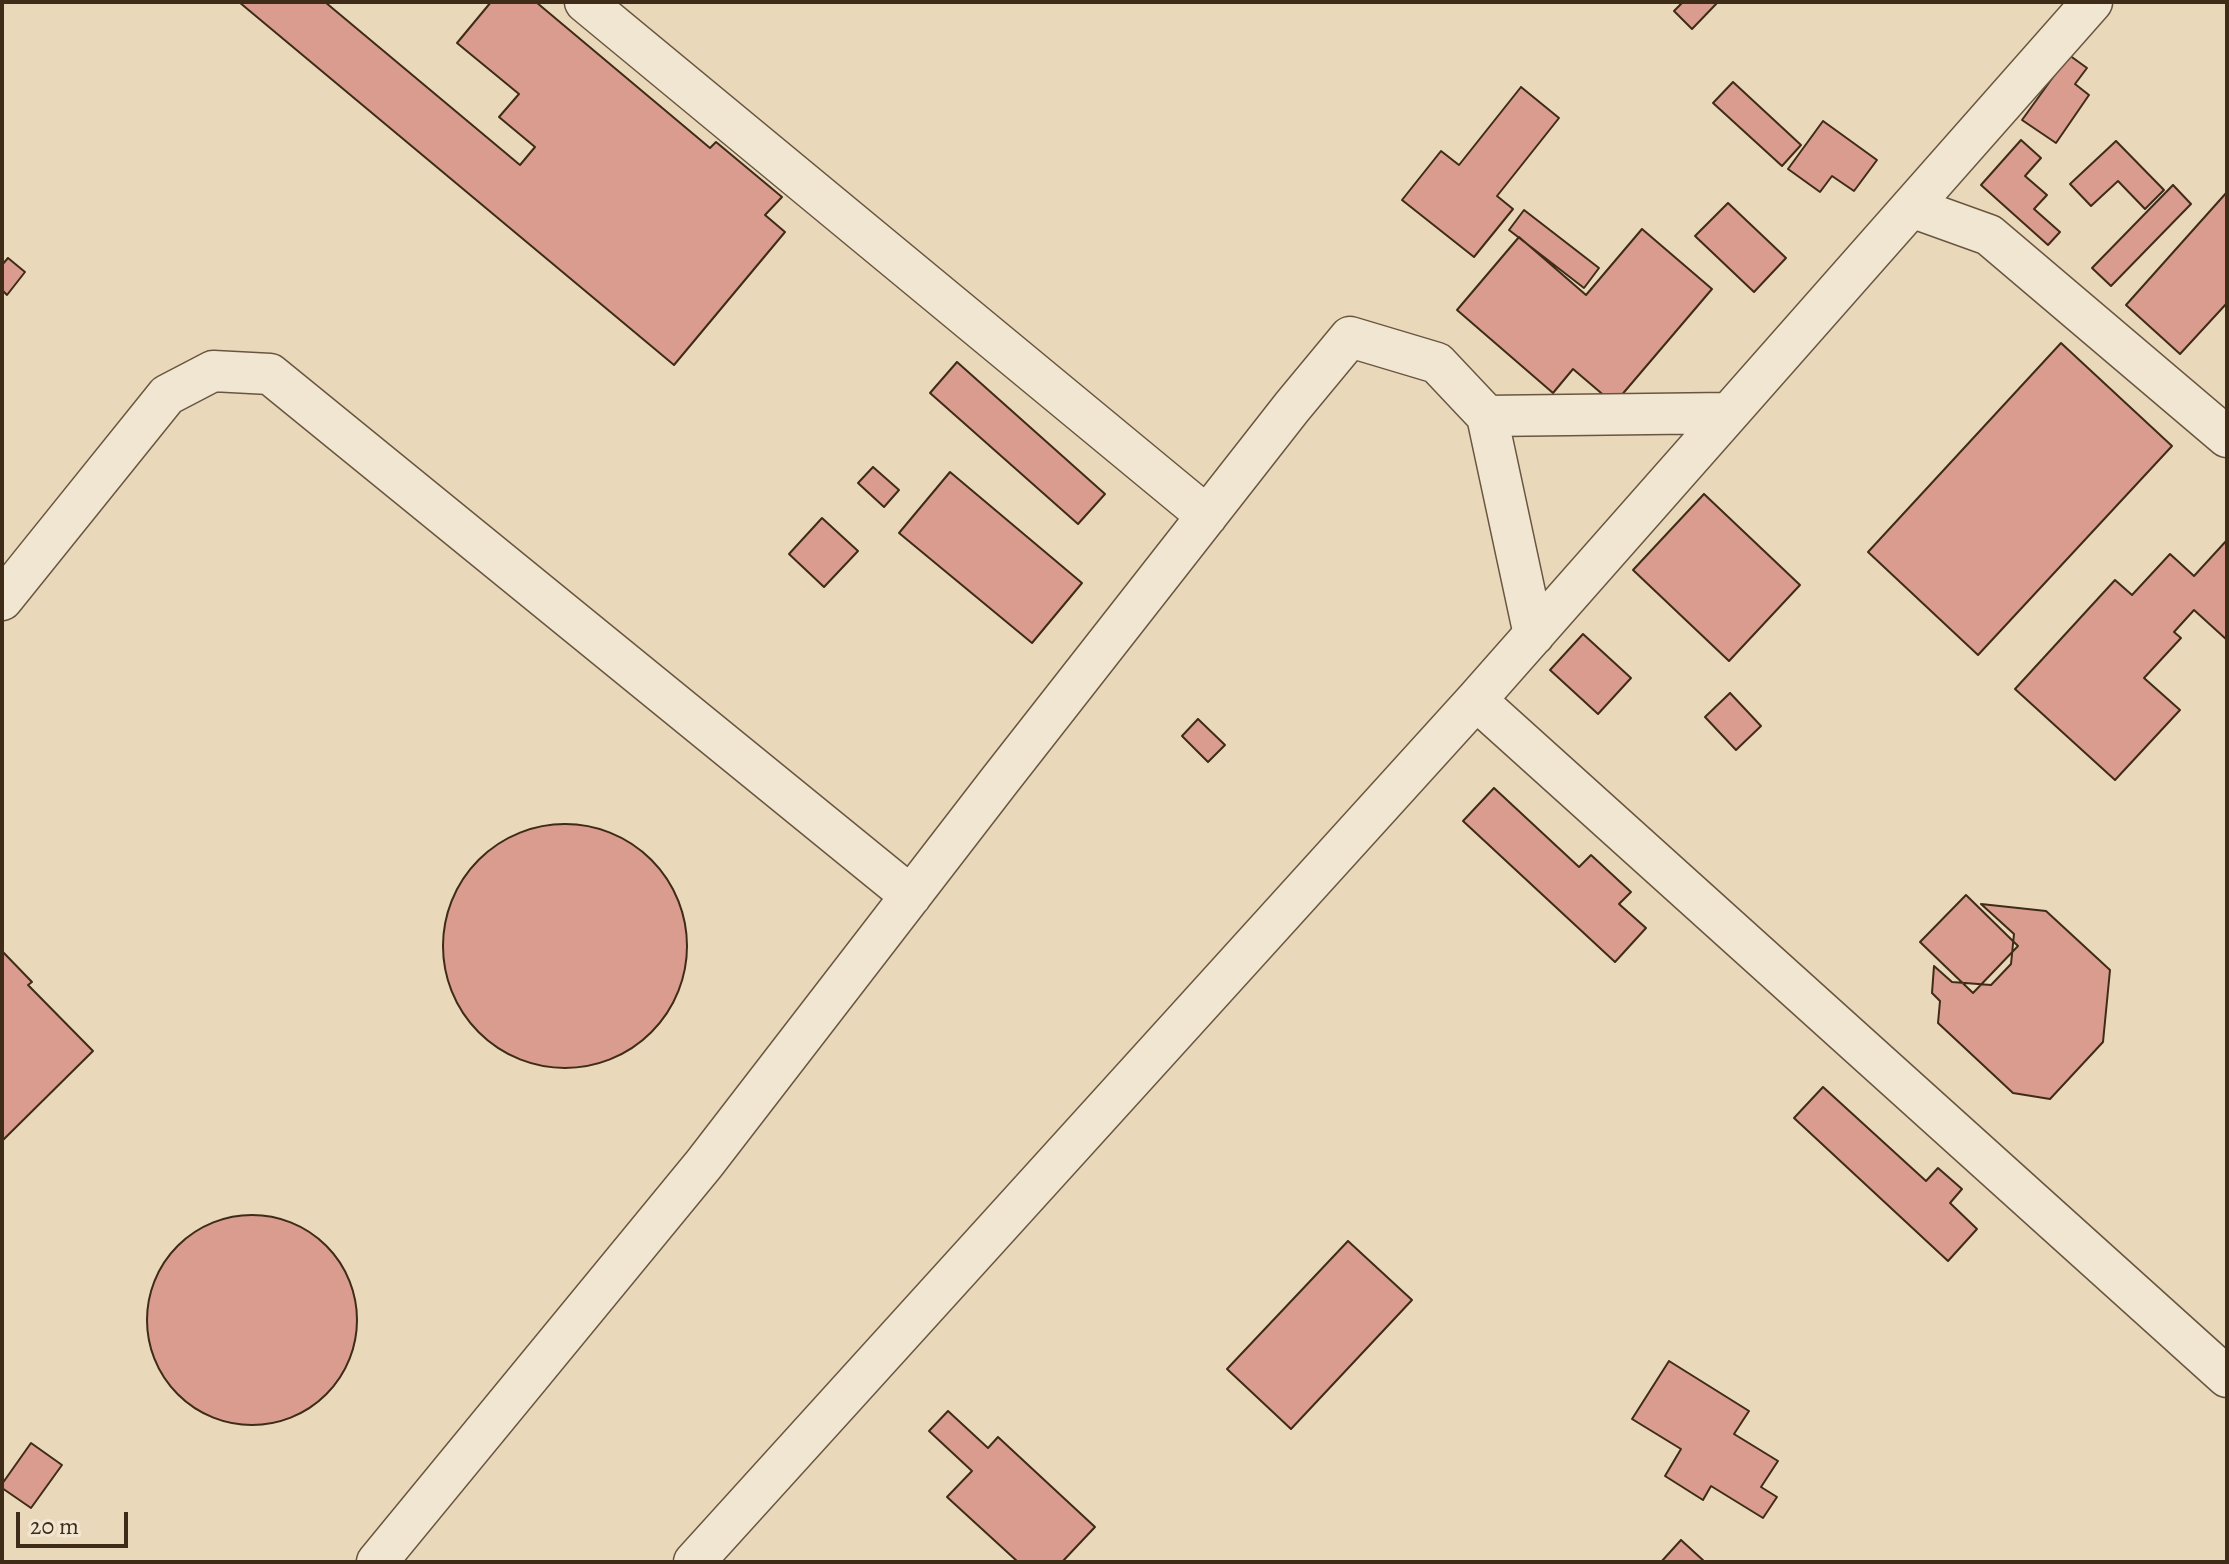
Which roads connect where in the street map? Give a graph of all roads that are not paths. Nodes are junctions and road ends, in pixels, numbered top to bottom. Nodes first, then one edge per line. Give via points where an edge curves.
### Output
1 (585, 2) edge
2 (2092, 2) edge
3 (1911, 207) junction
4 (1729, 413) junction
5 (1487, 416) junction
6 (2227, 437) edge
7 (1207, 516) junction
8 (2, 600) edge
9 (1534, 635) junction
10 (1476, 700) junction
11 (911, 896) junction
12 (2227, 1377) edge
13 (710, 1557) edge
14 (377, 1562) edge

1 - 7 lane
2 - 3 lane
3 - 4 lane
3 - 6 lane via 1989,235
4 - 5 lane
4 - 9 lane
5 - 7 lane via 1437,363 1350,337
5 - 9 lane
7 - 11 lane
8 - 11 lane via 167,395 213,371 270,374
9 - 10 lane
10 - 12 lane
10 - 13 lane
11 - 14 lane via 704,1164

